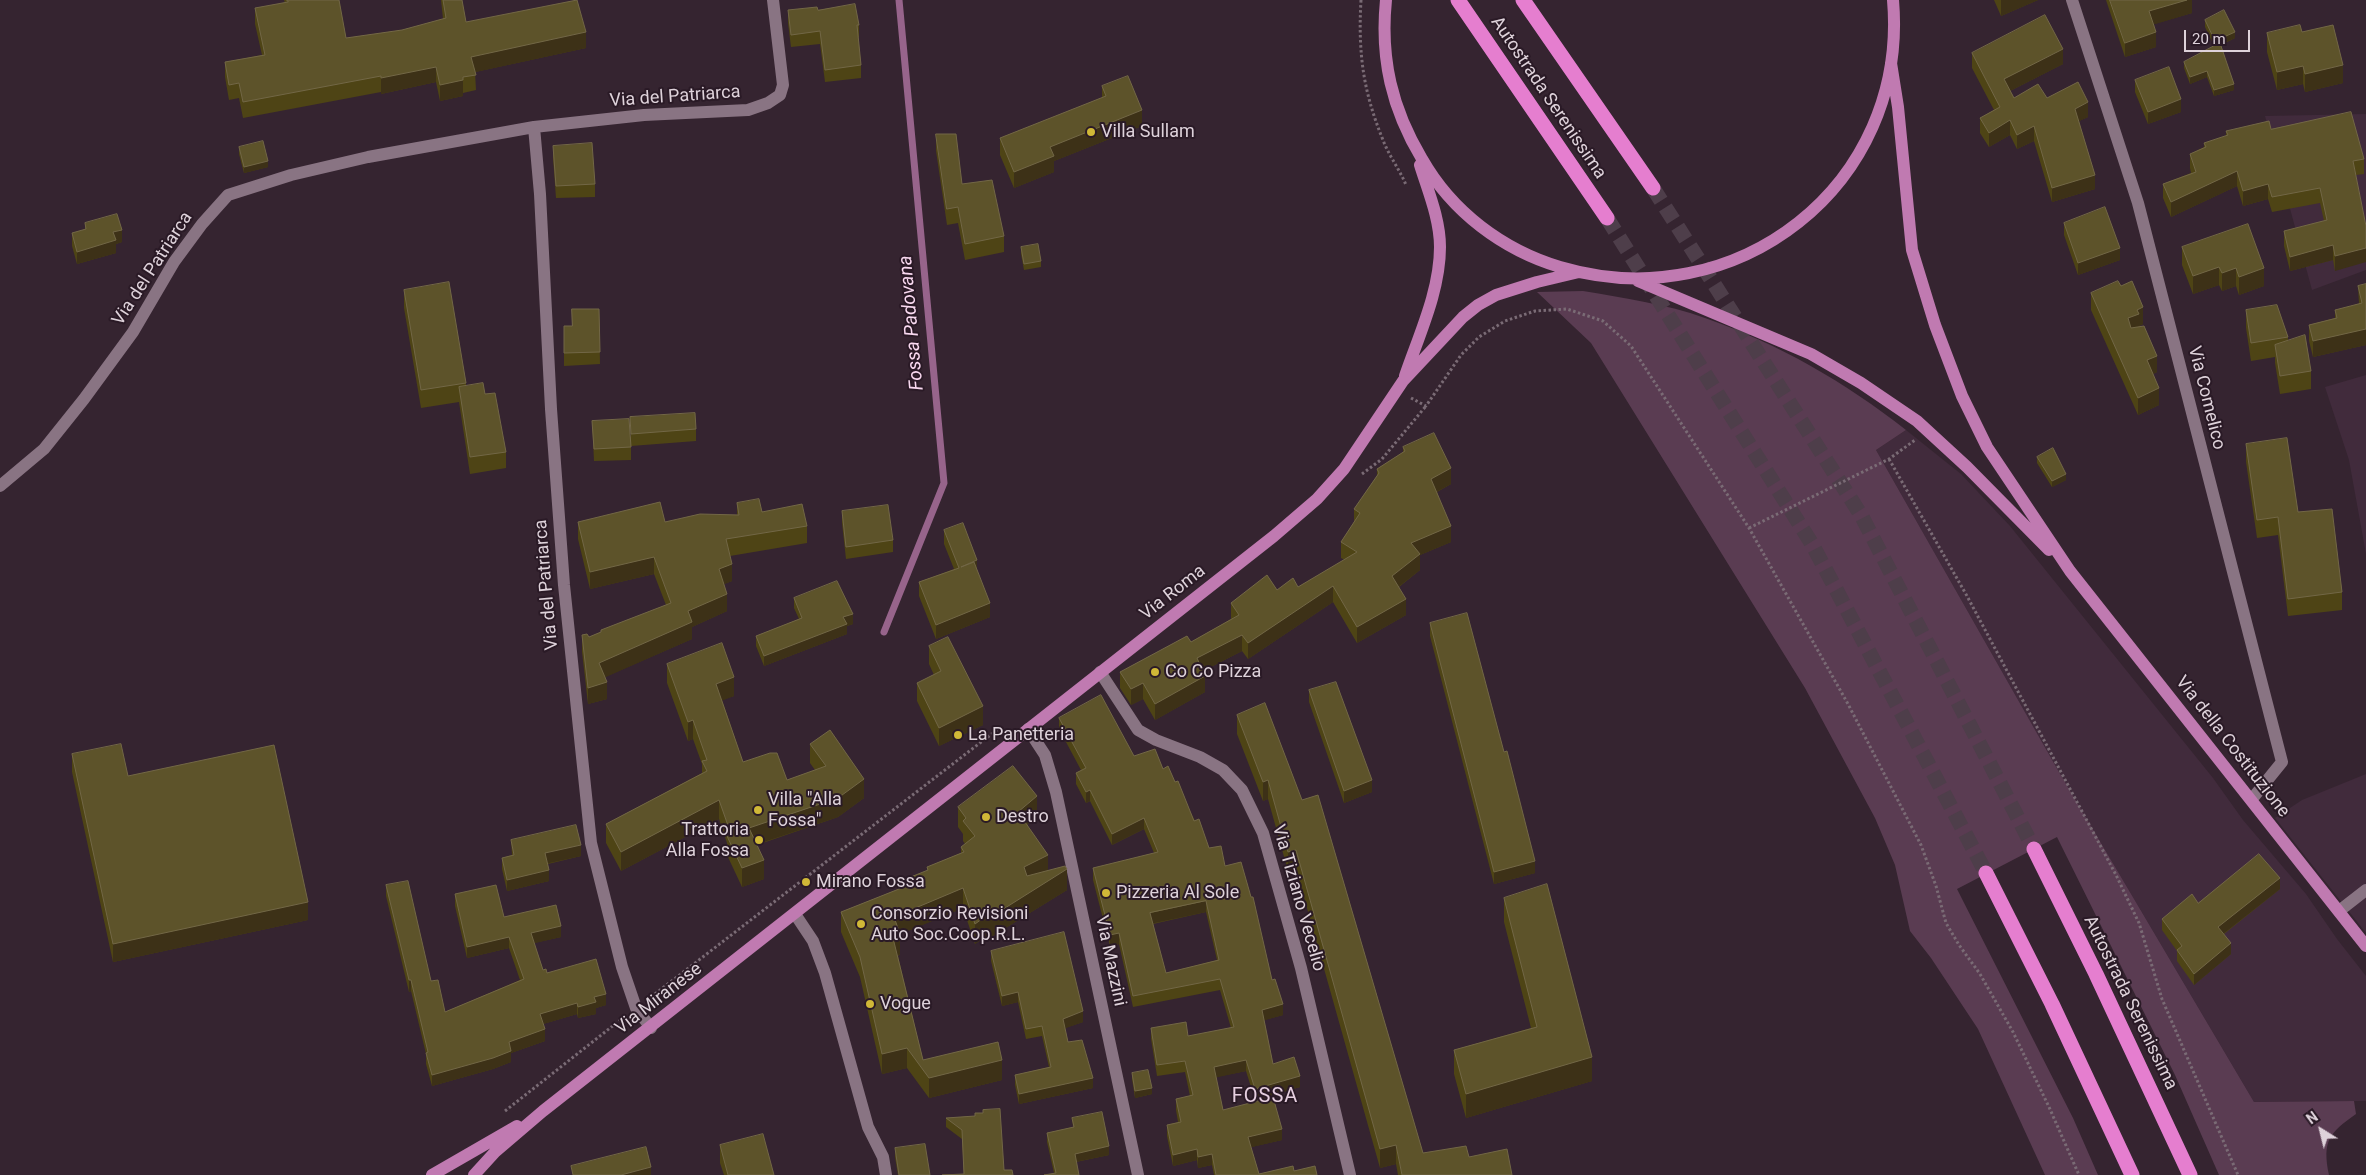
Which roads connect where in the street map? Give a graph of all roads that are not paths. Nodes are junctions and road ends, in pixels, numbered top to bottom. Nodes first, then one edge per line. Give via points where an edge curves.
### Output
1 (773, 0) edge
2 (1386, 0) edge
3 (1458, 0) edge
4 (1523, 0) edge
5 (1893, 0) edge
6 (2072, 0) edge
7 (1891, 63) junction
8 (534, 127) junction
9 (1414, 146) junction
10 (1653, 188) tunnel mouth
11 (1607, 218) tunnel mouth
12 (1579, 272) junction
13 (1631, 279) junction
14 (1400, 386) junction
15 (0, 486) edge
16 (2070, 571) junction
17 (1100, 672) junction
18 (1028, 729) junction
19 (2252, 799) junction
20 (935, 803) joint
21 (2034, 849) tunnel mouth
22 (1986, 873) tunnel mouth
23 (2366, 890) edge
24 (2339, 911) junction
25 (795, 914) junction
26 (2366, 946) edge
27 (651, 1028) junction
28 (543, 1111) junction
29 (432, 1175) edge
30 (474, 1175) edge
31 (886, 1175) edge
32 (1138, 1175) edge
33 (1350, 1175) edge
34 (2132, 1175) edge
35 (2190, 1175) edge

1 - 8 street, Via del Patriarca via 783,85 780,95 768,103 748,110 644,115
2 - 9 main road via 1384,48 1389,82
3 - 11 highway, Autostrada Serenissima
4 - 10 highway, Autostrada Serenissima
5 - 7 main road
6 - 19 street, Via Comelico via 2138,203 2282,762
7 - 13 main road via 1875,122 1856,160 1833,191 1796,225 1760,249 1728,263 1672,277
7 - 16 main road via 1912,250 1935,326 1962,396 1988,447
8 - 15 street, Via del Patriarca via 368,157 290,175 228,195 174,262 133,332 84,399 44,448
8 - 27 street, Via del Patriarca via 562,556 591,843 622,967 636,1008
9 - 12 main road via 1448,195 1492,235 1532,258
9 - 14 main road via 1432,202 1440,246 1437,279
12 - 13 main road
12 - 14 main road via 1515,288 1478,305
13 - 16 main road via 1811,354 1861,383 1917,421 1968,467
14 - 17 main road, Via Roma via 1344,469 1317,498 1274,536
16 - 19 main road, Via della Costituzione
17 - 18 main road, Via Roma
17 - 33 street, Via Tiziano Vecelio via 1138,730 1208,761 1223,770 1242,790 1263,833 1296,950
18 - 20 main road, Via Roma
18 - 32 street, Via Mazzini via 1045,755 1056,792
19 - 24 main road, Via della Costituzione
20 - 25 main road, Via Miranese
21 - 35 highway, Autostrada Serenissima
22 - 34 highway
23 - 24 street
24 - 26 main road, Via della Costituzione
25 - 27 main road, Via Miranese
25 - 31 street via 813,941 825,973 868,1127 883,1157
27 - 28 main road, Via Miranese
28 - 29 main road, Via Miranese
28 - 30 main road, Via Miranese

